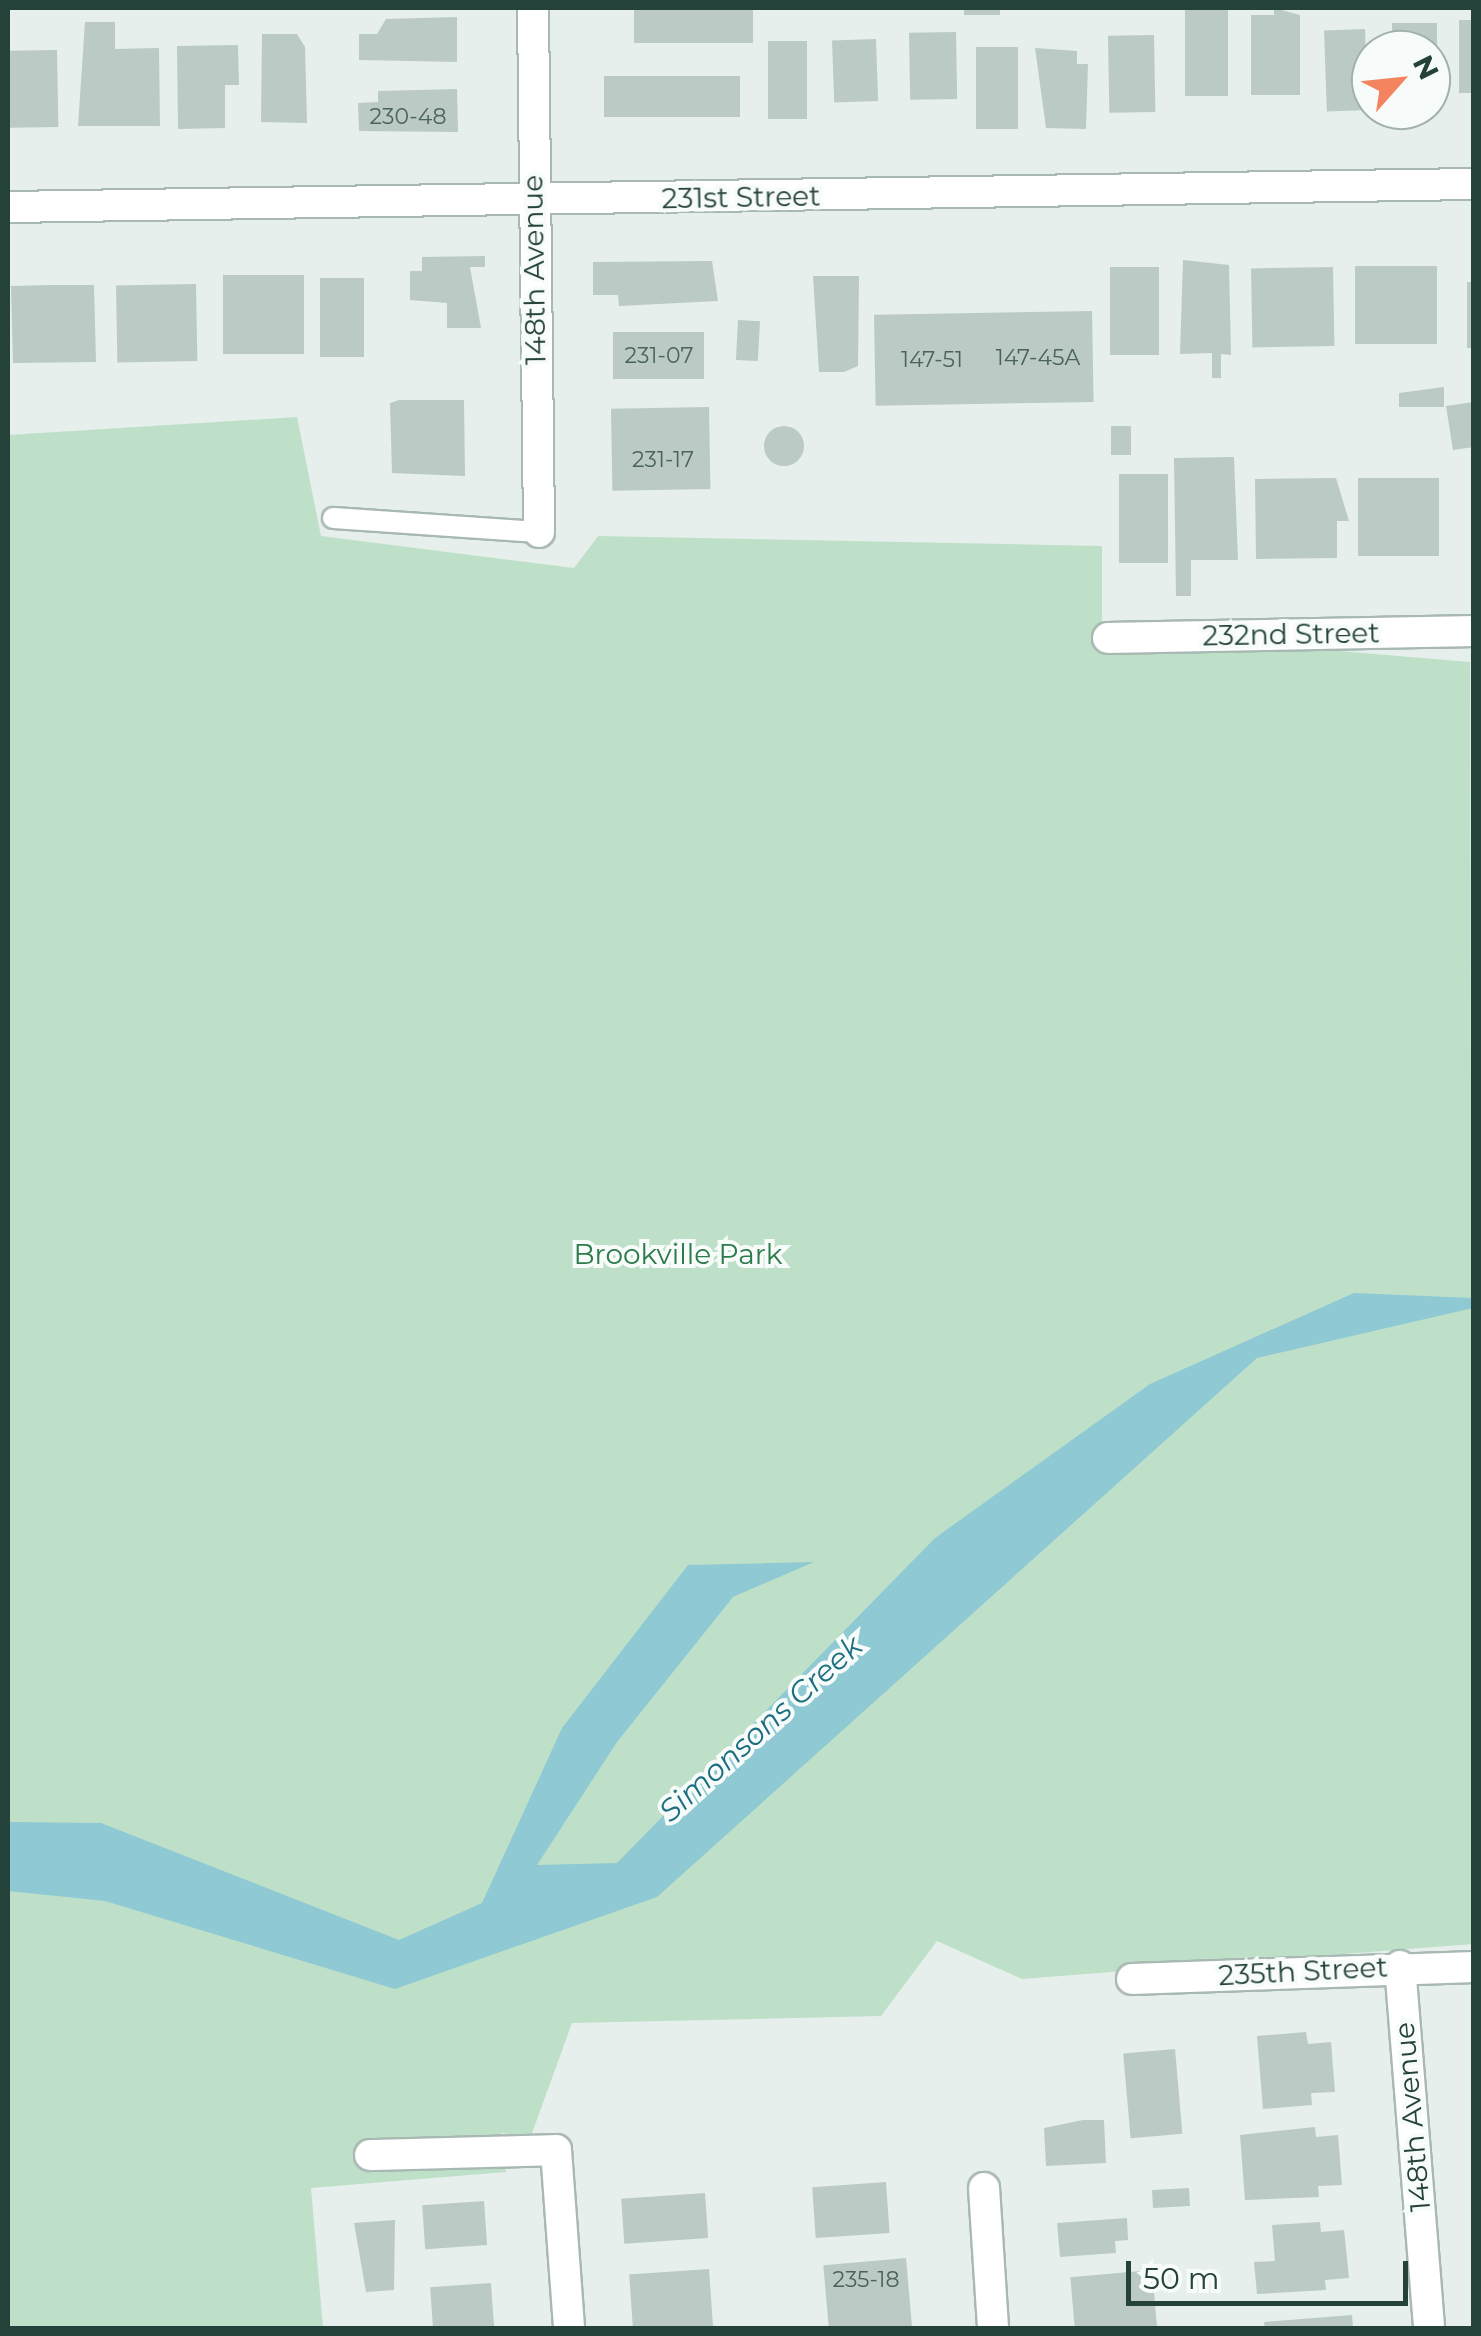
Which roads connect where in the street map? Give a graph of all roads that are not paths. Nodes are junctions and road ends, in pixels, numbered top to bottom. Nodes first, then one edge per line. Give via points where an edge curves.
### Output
1 (533, 8) edge
2 (1474, 184) edge
3 (533, 200) junction
4 (8, 208) edge
5 (333, 518) dead end
6 (538, 532) joint
7 (1474, 631) edge
8 (1108, 638) dead end
9 (1400, 1966) junction
10 (1474, 1967) edge
11 (1132, 1979) dead end
12 (370, 2155) dead end
13 (984, 2188) dead end
14 (568, 2328) edge
15 (993, 2328) edge
16 (1429, 2328) edge

1 - 3 street, 148th Avenue
2 - 3 street, 231st Street
3 - 4 street, 231st Street
3 - 6 street, 148th Avenue
5 - 6 lane
7 - 8 street, 232nd Street
9 - 10 street, 235th Street
9 - 11 street, 235th Street
9 - 16 street, 148th Avenue
12 - 14 street via 556,2150
13 - 15 street

